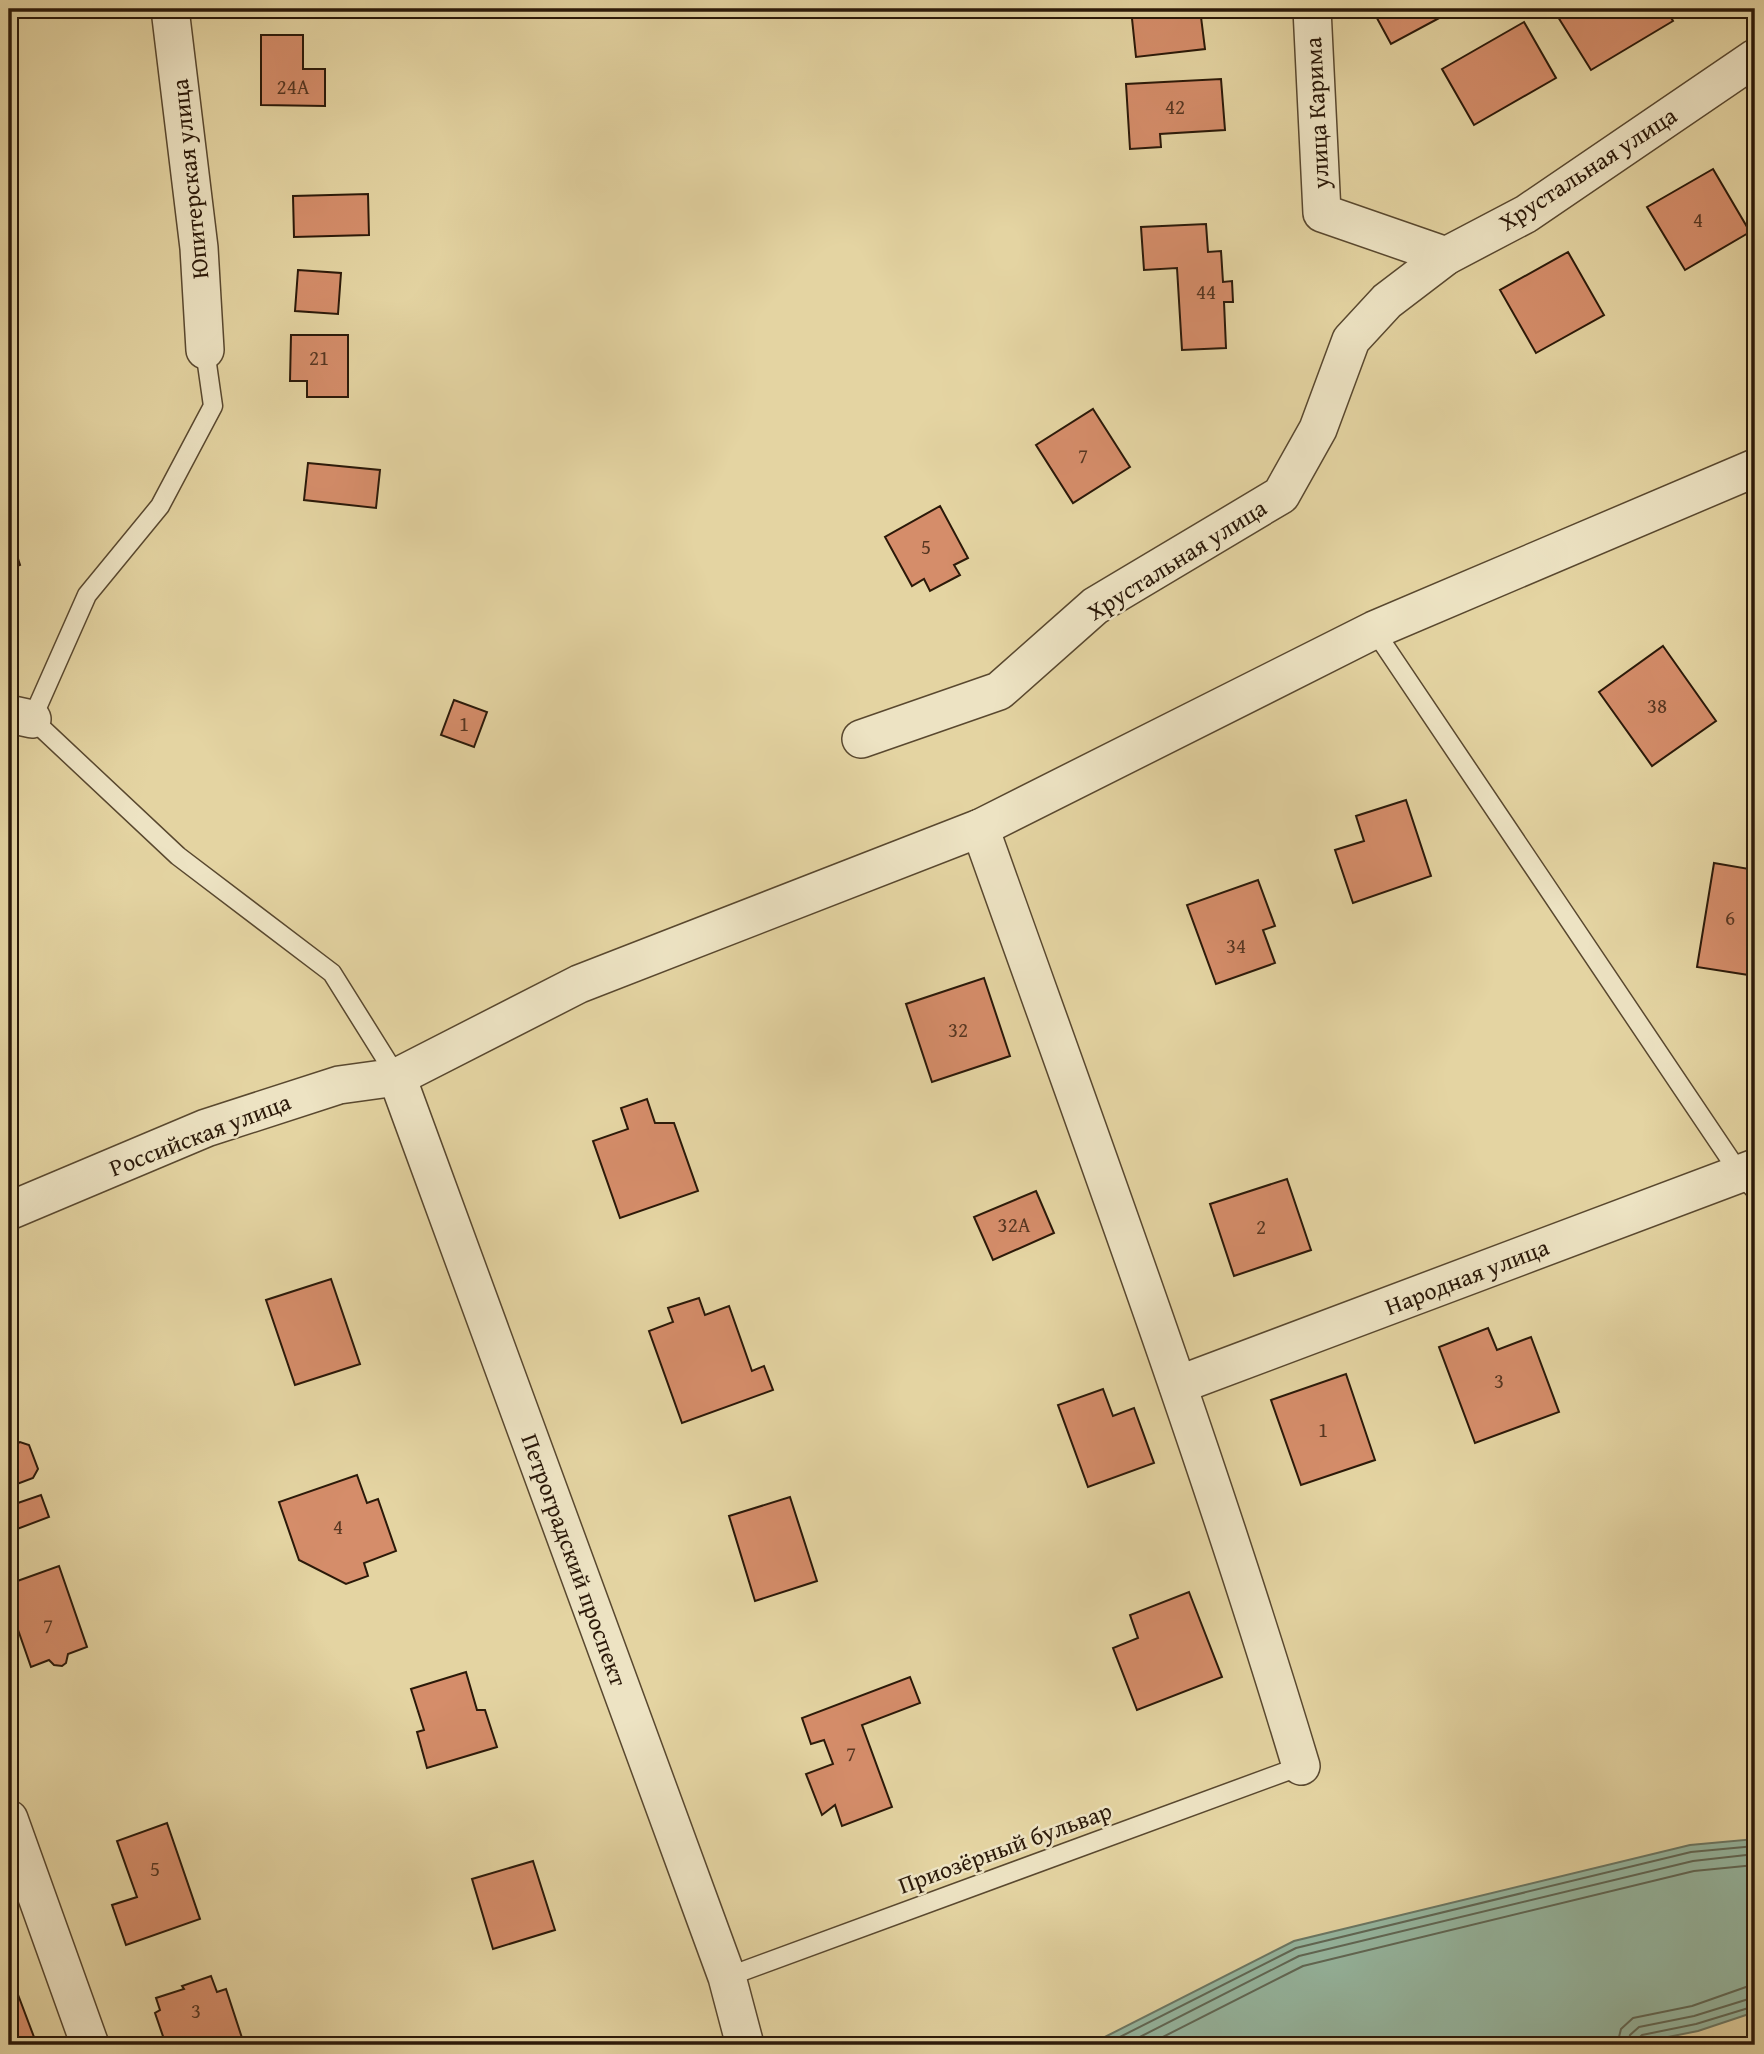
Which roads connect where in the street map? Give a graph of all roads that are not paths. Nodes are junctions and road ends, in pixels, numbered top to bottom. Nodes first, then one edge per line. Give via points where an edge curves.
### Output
1 (170, 9) edge
2 (1312, 9) edge
3 (1755, 58) edge
4 (1446, 256) junction
5 (205, 350) joint
6 (1755, 468) edge
7 (1374, 630) junction
8 (20, 716) edge
9 (861, 740) dead end
10 (980, 828) junction
11 (397, 1077) junction
12 (1750, 1177) edge
13 (9, 1211) edge
14 (1178, 1385) junction
15 (1301, 1766) joint
16 (9, 1819) edge
17 (727, 1977) junction
18 (90, 2045) edge
19 (746, 2045) edge

1 - 5 street, Юпитерская улица via 199,248
2 - 4 street, улица Карима via 1322,213
3 - 4 street, Хрустальная улица via 1526,214
4 - 9 street, Хрустальная улица via 1387,301 1350,340 1318,429 1281,495 1095,606 999,691
5 - 8 lane via 213,406 160,506 87,595
6 - 7 street, Российская улица
7 - 10 street, Российская улица
7 - 12 lane
8 - 11 lane via 178,856 332,972
10 - 11 street, Российская улица via 579,984
10 - 14 street
11 - 13 street, Российская улица via 339,1085 206,1128
11 - 17 street, Петроградский проспект
12 - 14 street, Народная улица
14 - 15 street
15 - 17 lane, Приозёрный бульвар
16 - 18 street
17 - 19 street, Петроградский проспект

